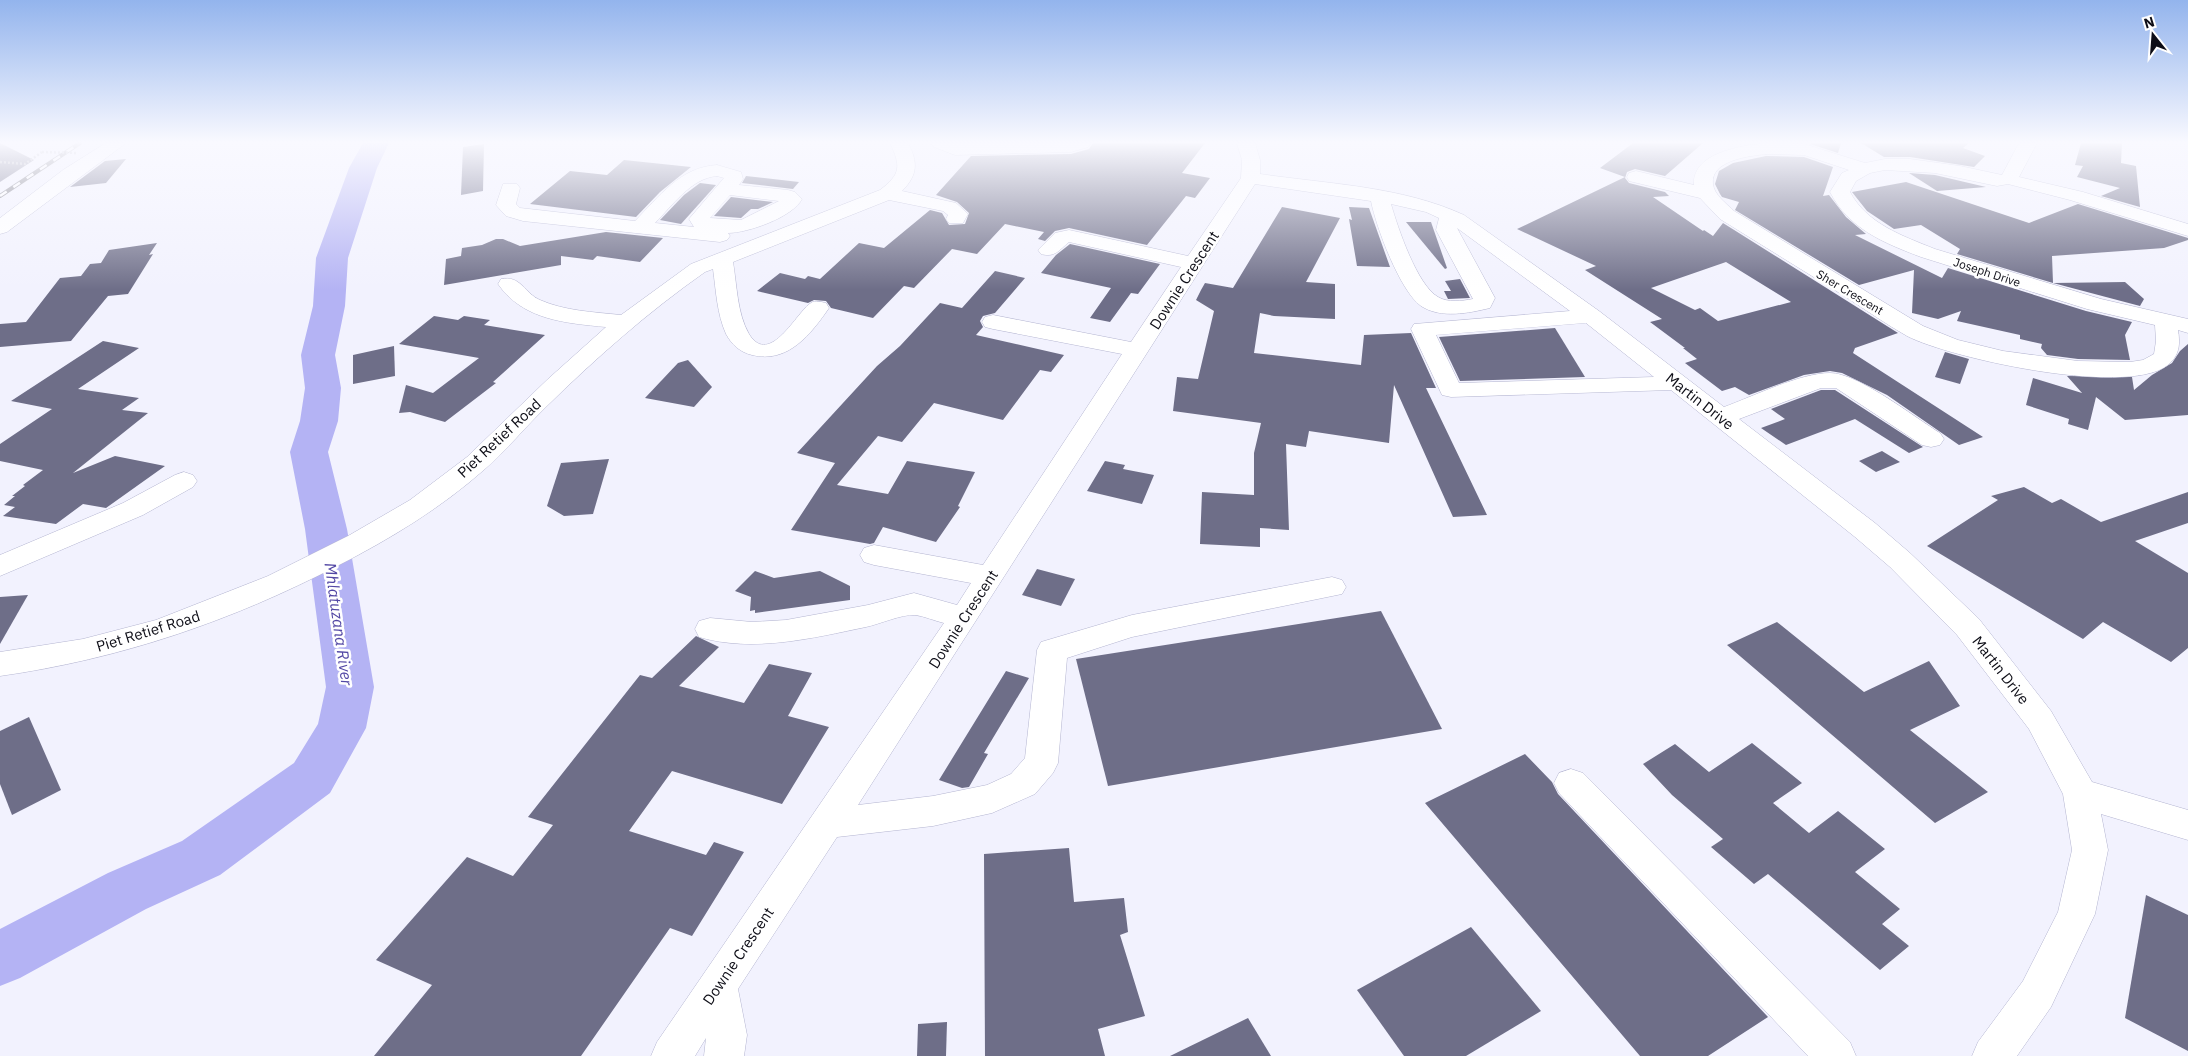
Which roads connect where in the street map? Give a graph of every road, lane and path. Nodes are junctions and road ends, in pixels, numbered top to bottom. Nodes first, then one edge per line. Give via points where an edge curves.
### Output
1 (46, 192) edge
2 (509, 192) edge
3 (676, 192) edge
4 (722, 192) edge
5 (755, 192) edge
6 (1241, 192) edge
7 (1353, 192) edge
8 (1698, 192) edge
9 (1840, 192) edge
10 (2028, 192) edge
11 (2057, 192) edge
12 (887, 194) joint
13 (1706, 194) joint
14 (1380, 196) junction
15 (2060, 210) dead end
16 (1450, 216) junction
17 (956, 219) dead end
18 (0, 228) edge
19 (639, 228) junction
20 (2188, 230) edge
21 (724, 240) junction
22 (1048, 250) dead end
23 (1195, 264) junction
24 (509, 284) dead end
25 (818, 308) dead end
26 (1590, 316) junction
27 (624, 322) junction
28 (993, 322) dead end
29 (2166, 322) junction
30 (2188, 326) edge
31 (1138, 350) junction
32 (1677, 383) junction
33 (1720, 417) junction
34 (1931, 439) dead end
35 (184, 481) dead end
36 (874, 555) dead end
37 (0, 566) edge
38 (991, 577) junction
39 (1332, 588) dead end
40 (964, 618) junction
41 (710, 629) dead end
42 (0, 664) edge
43 (1571, 783) dead end
44 (2080, 793) junction
45 (828, 822) junction
46 (2188, 825) edge
47 (718, 986) junction
48 (671, 1056) edge
49 (724, 1056) edge
50 (1836, 1056) edge
51 (1992, 1056) edge

1 - 18 street
2 - 19 street via 506,205 513,212
3 - 19 street
4 - 21 street via 699,219
5 - 21 street via 792,199
6 - 23 street, Downie Crescent
7 - 14 street, Martin Drive
8 - 13 street
9 - 29 street, Joseph Drive via 1844,202 1861,219 1902,243 2026,285
10 - 15 street
11 - 20 street
12 - 17 street via 949,207 958,214
12 - 21 street, Piet Retief Road via 761,242
13 - 29 street, Sher Crescent via 1726,215 1771,244 1915,331 1942,343 2026,363 2104,370 2138,369 2163,358 2167,348
14 - 16 street, Martin Drive via 1432,208
14 - 16 street via 1381,207 1398,249 1423,297 1435,304 1474,306 1482,303 1484,298 1446,230
16 - 26 street, Martin Drive via 1490,240
19 - 21 street
21 - 25 street via 736,330 741,340 752,349 764,352 782,347
21 - 27 street, Piet Retief Road via 698,268
22 - 23 street via 1062,237 1069,236
23 - 31 street, Downie Crescent
24 - 27 street via 523,302 540,308
26 - 32 street, Martin Drive
26 - 32 street via 1422,329 1451,390
27 - 42 street, Piet Retief Road via 476,463 375,534 282,582 144,636
28 - 31 street
29 - 30 street, Joseph Drive
31 - 38 street, Downie Crescent
32 - 33 street, Martin Drive
33 - 34 street via 1817,381 1832,380 1843,382
33 - 44 street, Martin Drive via 1893,554 1968,627 2040,720
35 - 37 street via 134,509
36 - 38 street
38 - 40 street, Downie Crescent
39 - 45 street via 1130,627 1068,648 1052,650 1041,764 1024,784 992,798 933,811
40 - 41 street via 914,604 786,631 752,633
40 - 45 street, Downie Crescent
43 - 50 street
44 - 46 street
44 - 51 street via 2090,850 2076,914 2037,994
45 - 47 street, Downie Crescent
47 - 48 street, Downie Crescent
47 - 49 street via 727,1035

